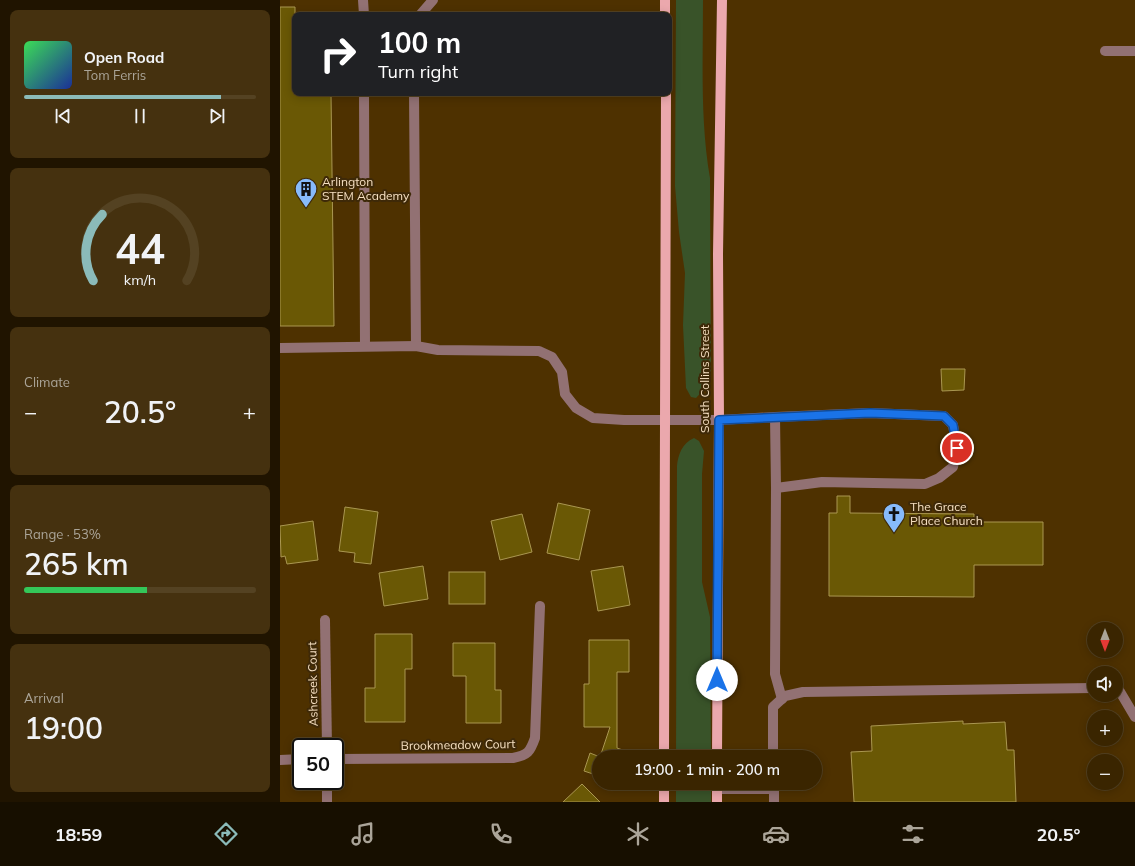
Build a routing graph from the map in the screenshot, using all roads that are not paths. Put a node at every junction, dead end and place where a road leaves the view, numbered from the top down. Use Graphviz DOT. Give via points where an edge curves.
graph roads {
  1 [pos="363,0"];
  2 [pos="433,0"];
  3 [pos="665,0"];
  4 [pos="722,0"];
  5 [pos="364,12"];
  6 [pos="423,12"];
  7 [pos="665,12"];
  8 [pos="1104,50"];
  9 [pos="1135,51"];
  10 [pos="364,96"];
  11 [pos="414,96"];
  12 [pos="666,96"];
  13 [pos="365,346"];
  14 [pos="416,346"];
  15 [pos="280,348"];
  16 [pos="775,417"];
  17 [pos="666,420"];
  18 [pos="719,420"];
  19 [pos="776,488"];
  20 [pos="540,606"];
  21 [pos="325,620"];
  22 [pos="1087,688"];
  23 [pos="1123,697"];
  24 [pos="782,699"];
  25 [pos="1135,717"];
  26 [pos="326,738"];
  27 [pos="664,750"];
  28 [pos="717,750"];
  29 [pos="773,750"];
  30 [pos="292,759"];
  31 [pos="344,759"];
  32 [pos="280,760"];
  33 [pos="327,790"];
  34 [pos="664,790"];
  35 [pos="717,790"];
  36 [pos="774,790"];
  37 [pos="327,802"];
  38 [pos="664,802"];
  39 [pos="717,802"];
  40 [pos="774,802"];
  1 -- 5 [label="street"];
  2 -- 6 [label="street"];
  3 -- 7 [label="main road"];
  4 -- 18 [label="main road, South Collins Street" via="718,254"];
  8 -- 9 [label="street"];
  10 -- 13 [label="street"];
  11 -- 14 [label="street"];
  12 -- 17 [label="main road"];
  13 -- 14 [label="street"];
  13 -- 15 [label="street"];
  14 -- 17 [label="street" via="438,350 539,351 552,358 562,372 565,394 576,408 594,418"];
  16 -- 18 [label="street"];
  16 -- 19 [label="street"];
  16 -- 19 [label="street" via="870,413 944,416 953,425 957,448 953,467 939,478 925,484 822,482"];
  17 -- 18 [label="street"];
  17 -- 27 [label="main road"];
  18 -- 28 [label="main road, South Collins Street"];
  19 -- 24 [label="street" via="775,674"];
  20 -- 31 [label="street, Brookmeadow Court" via="535,738 531,750 524,756"];
  21 -- 26 [label="street, Ashcreek Court"];
  22 -- 24 [label="street" via="803,692"];
  23 -- 25 [label="street"];
  24 -- 29 [label="street" via="773,707"];
  30 -- 32 [label="street"];
  33 -- 37 [label="street"];
  34 -- 38 [label="main road"];
  35 -- 39 [label="main road"];
  36 -- 40 [label="street"];
}
